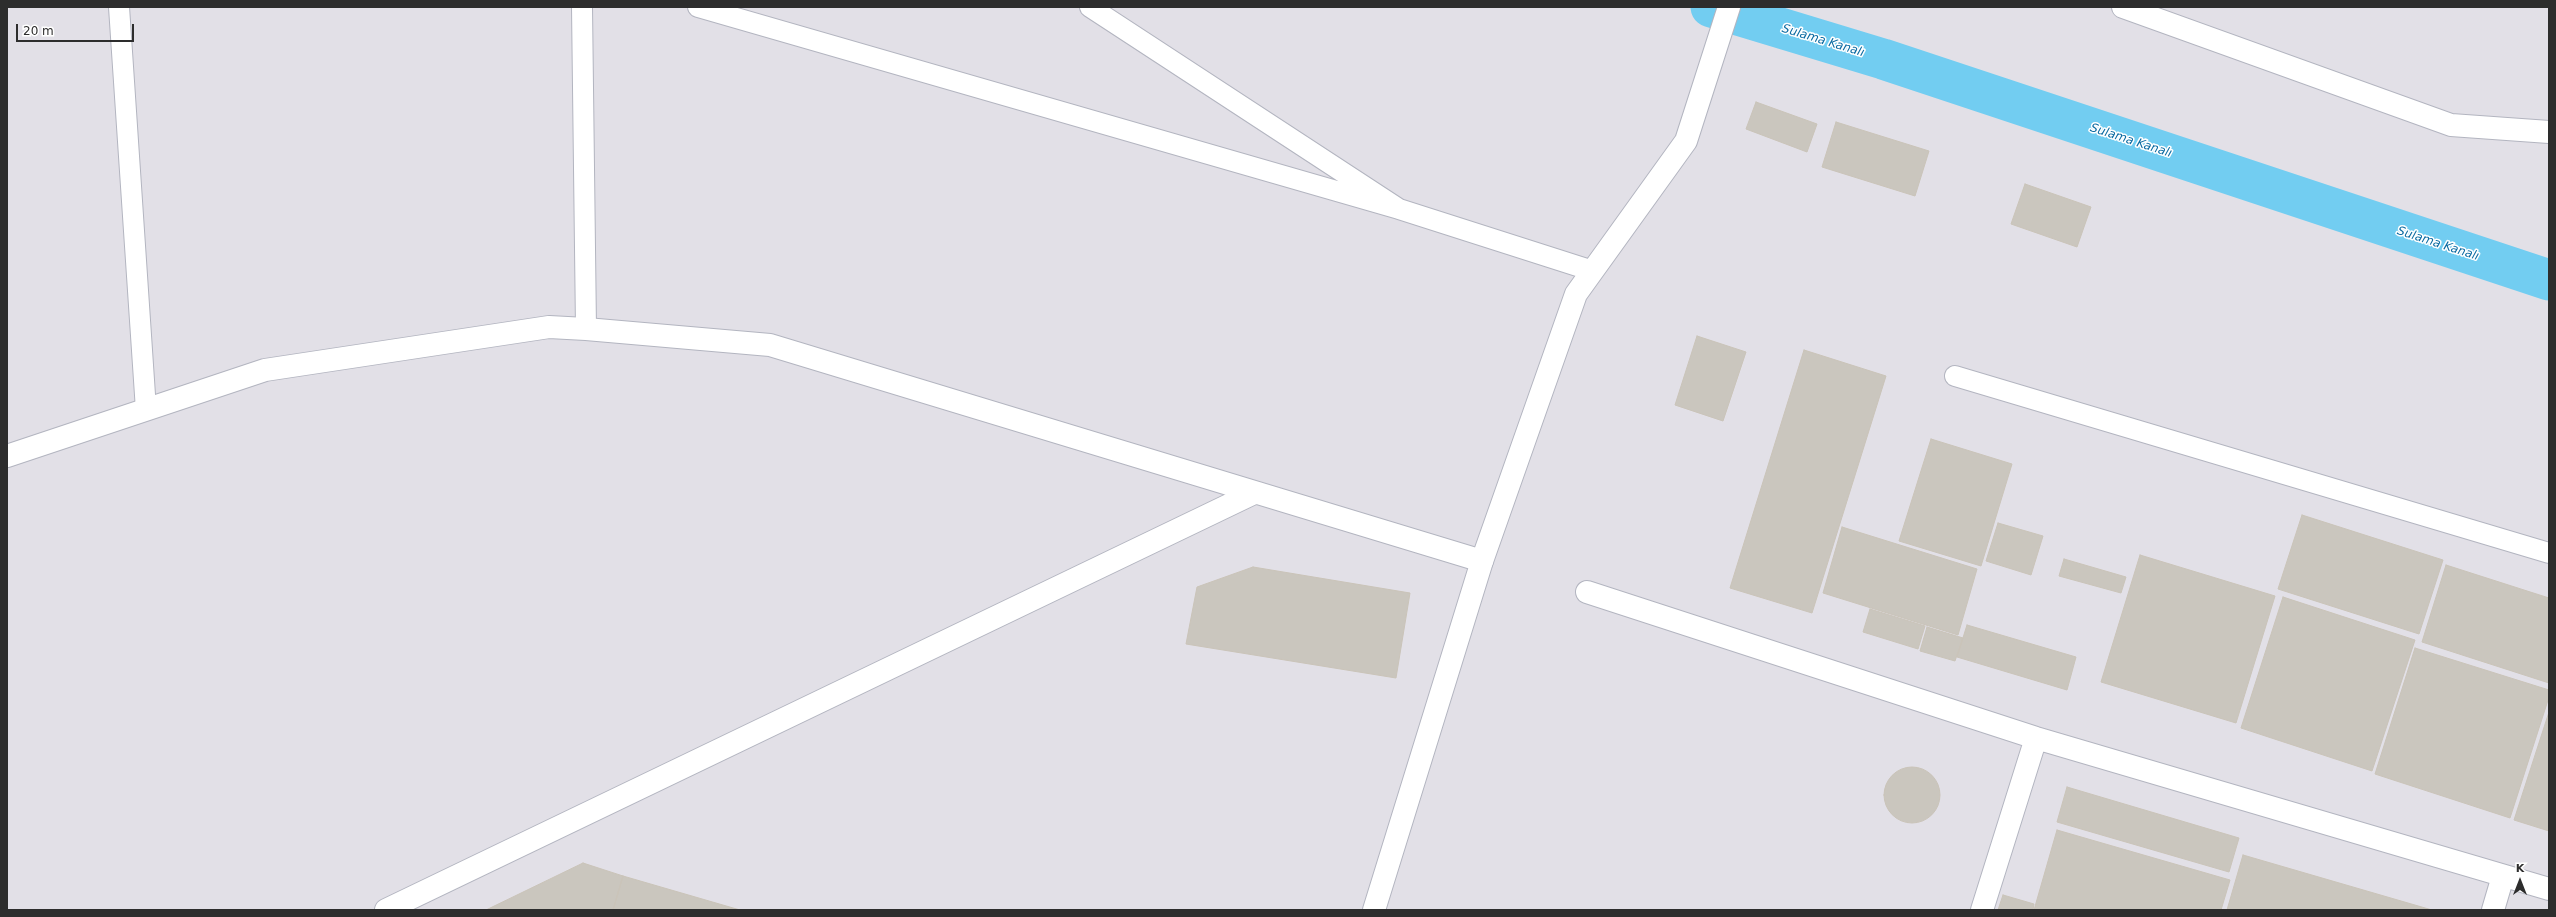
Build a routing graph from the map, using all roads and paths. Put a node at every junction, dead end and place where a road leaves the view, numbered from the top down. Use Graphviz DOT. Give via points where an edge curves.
graph roads {
  1 [pos="119,7"];
  2 [pos="582,7"];
  3 [pos="698,7"];
  4 [pos="1090,7"];
  5 [pos="1729,7"];
  6 [pos="2123,7"];
  7 [pos="2549,132"];
  8 [pos="1399,209"];
  9 [pos="1592,271"];
  10 [pos="586,329"];
  11 [pos="1955,376"];
  12 [pos="146,410"];
  13 [pos="7,456"];
  14 [pos="1254,493"];
  15 [pos="2549,553"];
  16 [pos="1482,561"];
  17 [pos="1587,592"];
  18 [pos="2036,738"];
  19 [pos="2503,876"];
  20 [pos="2549,889"];
  21 [pos="386,910"];
  22 [pos="1374,910"];
  23 [pos="1982,910"];
  24 [pos="2493,910"];
  1 -- 12 [label="lane"];
  2 -- 10 [label="lane"];
  3 -- 8 [label="lane"];
  4 -- 8 [label="lane"];
  5 -- 9 [label="street" via="1686,141"];
  6 -- 7 [label="street" via="2451,125"];
  8 -- 9 [label="lane"];
  9 -- 16 [label="street" via="1576,294"];
  10 -- 12 [label="street" via="549,327 265,370"];
  10 -- 14 [label="street" via="770,345"];
  11 -- 15 [label="lane"];
  12 -- 13 [label="street"];
  14 -- 16 [label="street"];
  14 -- 21 [label="street"];
  16 -- 22 [label="street"];
  17 -- 18 [label="street"];
  18 -- 19 [label="street"];
  18 -- 23 [label="street"];
  19 -- 20 [label="street"];
  19 -- 24 [label="street"];
}
